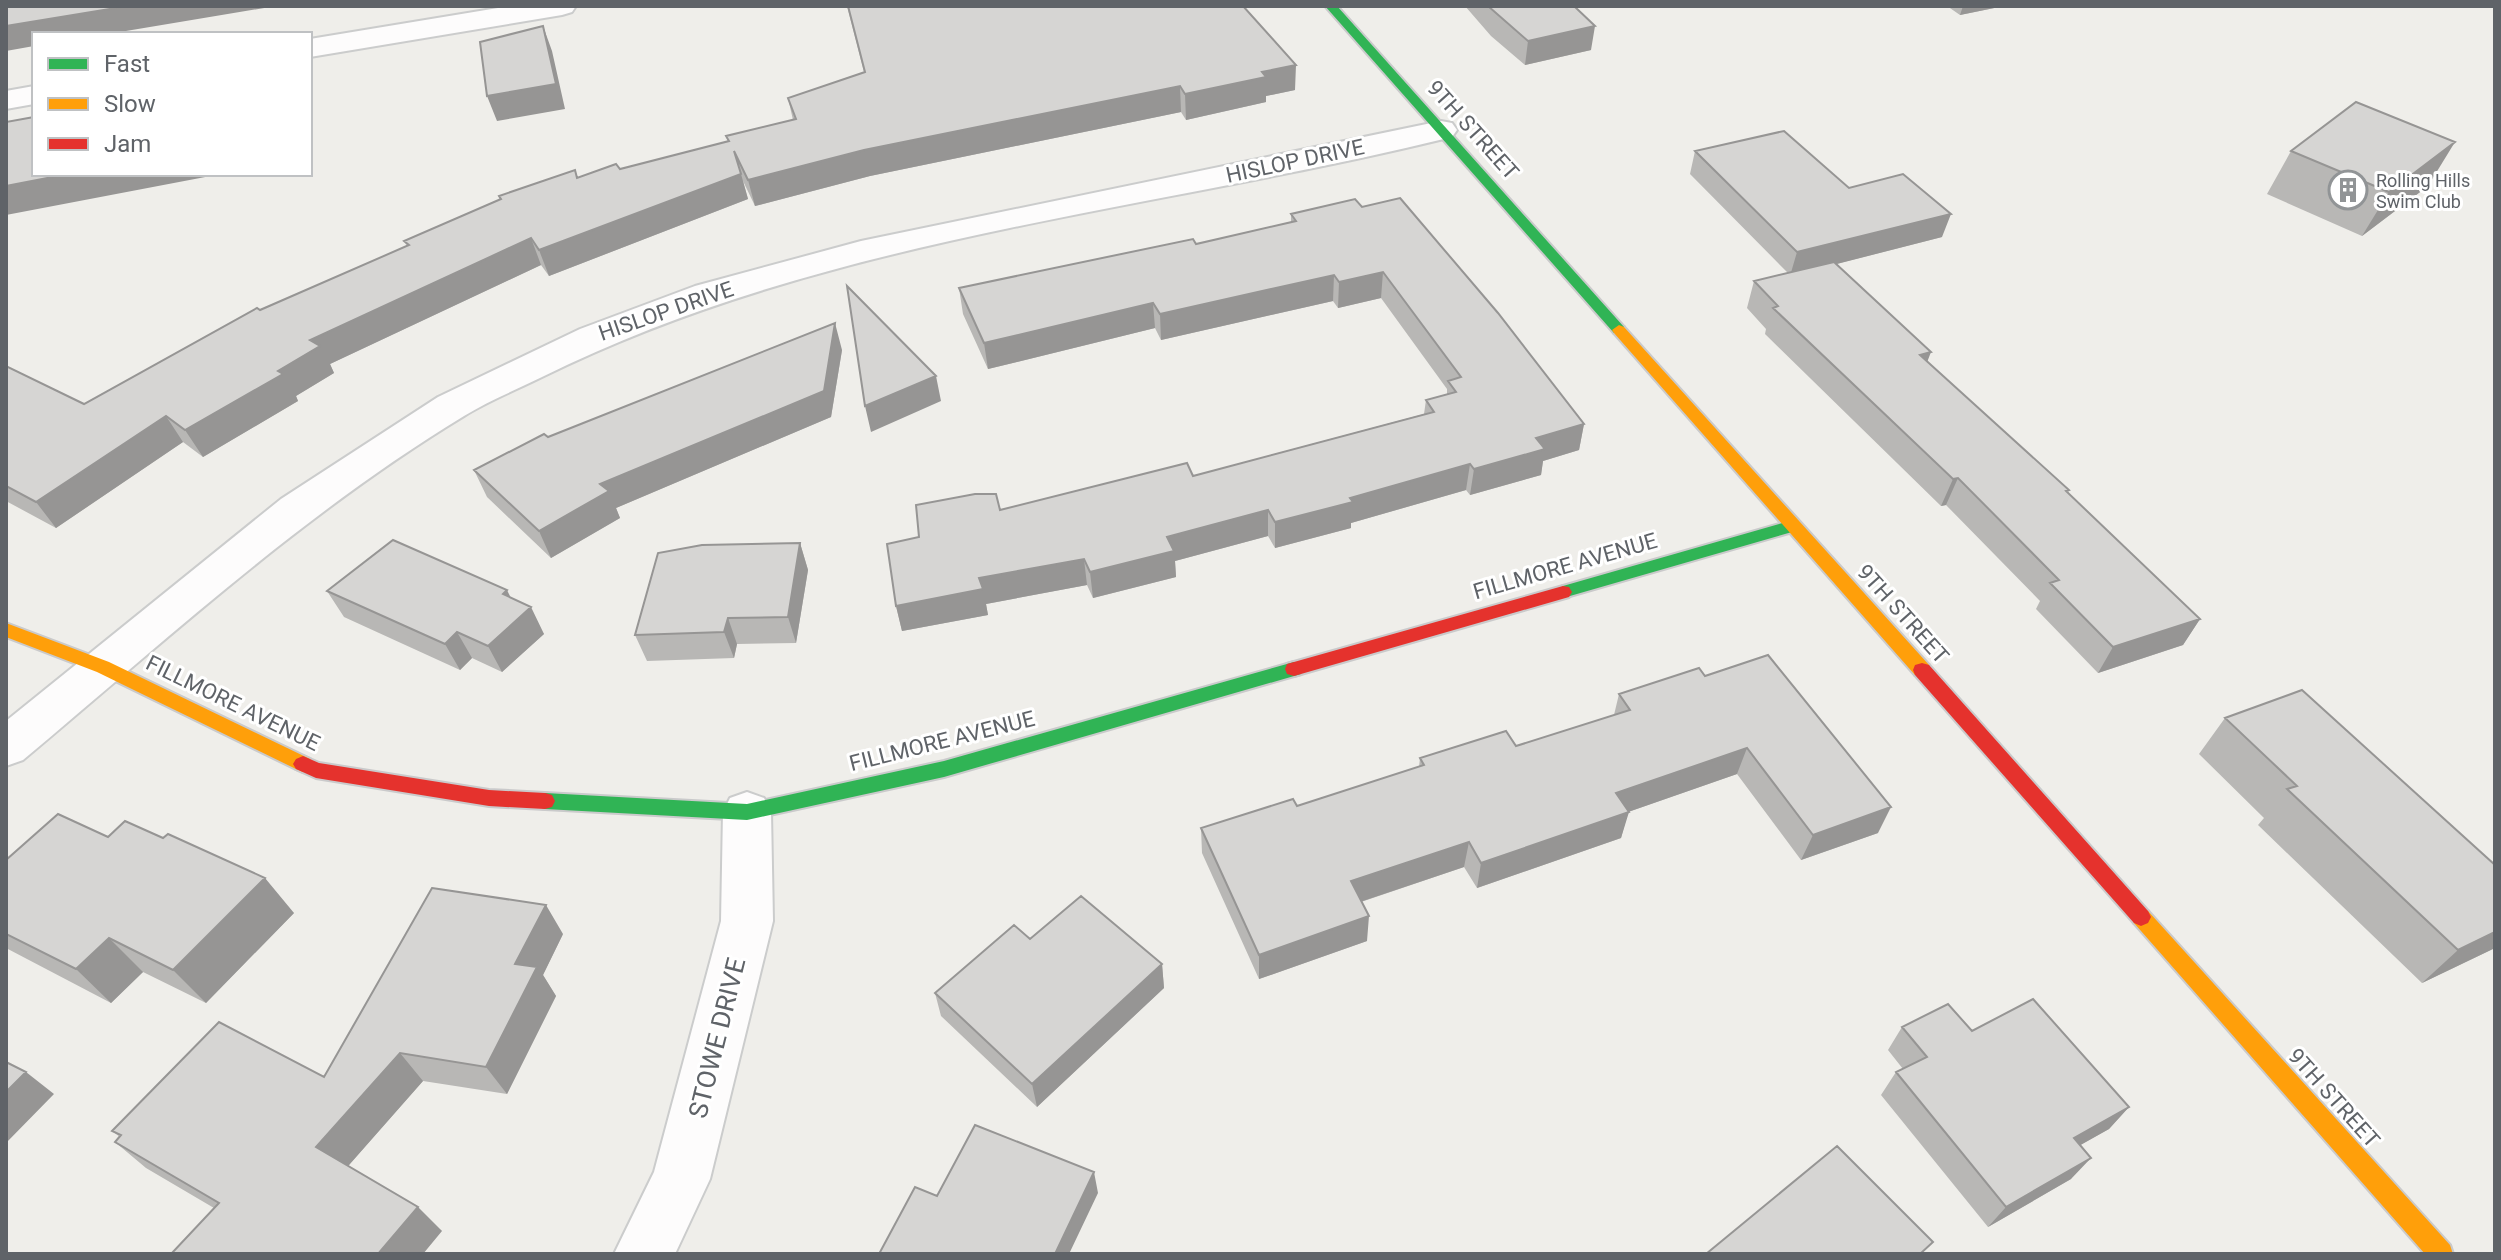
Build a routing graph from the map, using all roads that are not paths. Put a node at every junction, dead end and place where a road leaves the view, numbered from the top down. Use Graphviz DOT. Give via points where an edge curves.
graph roads {
  1 [pos="562,6"];
  2 [pos="1331,6"];
  3 [pos="312,48"];
  4 [pos="32,95"];
  5 [pos="6,100"];
  6 [pos="1441,130"];
  7 [pos="1793,526"];
  8 [pos="6,630"];
  9 [pos="103,667"];
  10 [pos="6,747"];
  11 [pos="747,812"];
  12 [pos="644,1254"];
  13 [pos="2441,1254"];
  1 -- 3 [label="street"];
  2 -- 6 [label="street, 9TH STREET"];
  4 -- 5 [label="street"];
  6 -- 7 [label="street, 9TH STREET"];
  6 -- 9 [label="street, HISLOP DRIVE" via="861,251 708,294 593,337 452,406 296,509"];
  7 -- 11 [label="street, FILLMORE AVENUE" via="944,769"];
  7 -- 13 [label="street, 9TH STREET"];
  8 -- 9 [label="street, FILLMORE AVENUE"];
  9 -- 10 [label="street, HISLOP DRIVE"];
  9 -- 11 [label="street, FILLMORE AVENUE" via="316,770 489,798"];
  11 -- 12 [label="street, STOWE DRIVE" via="747,921 681,1179"];
}
